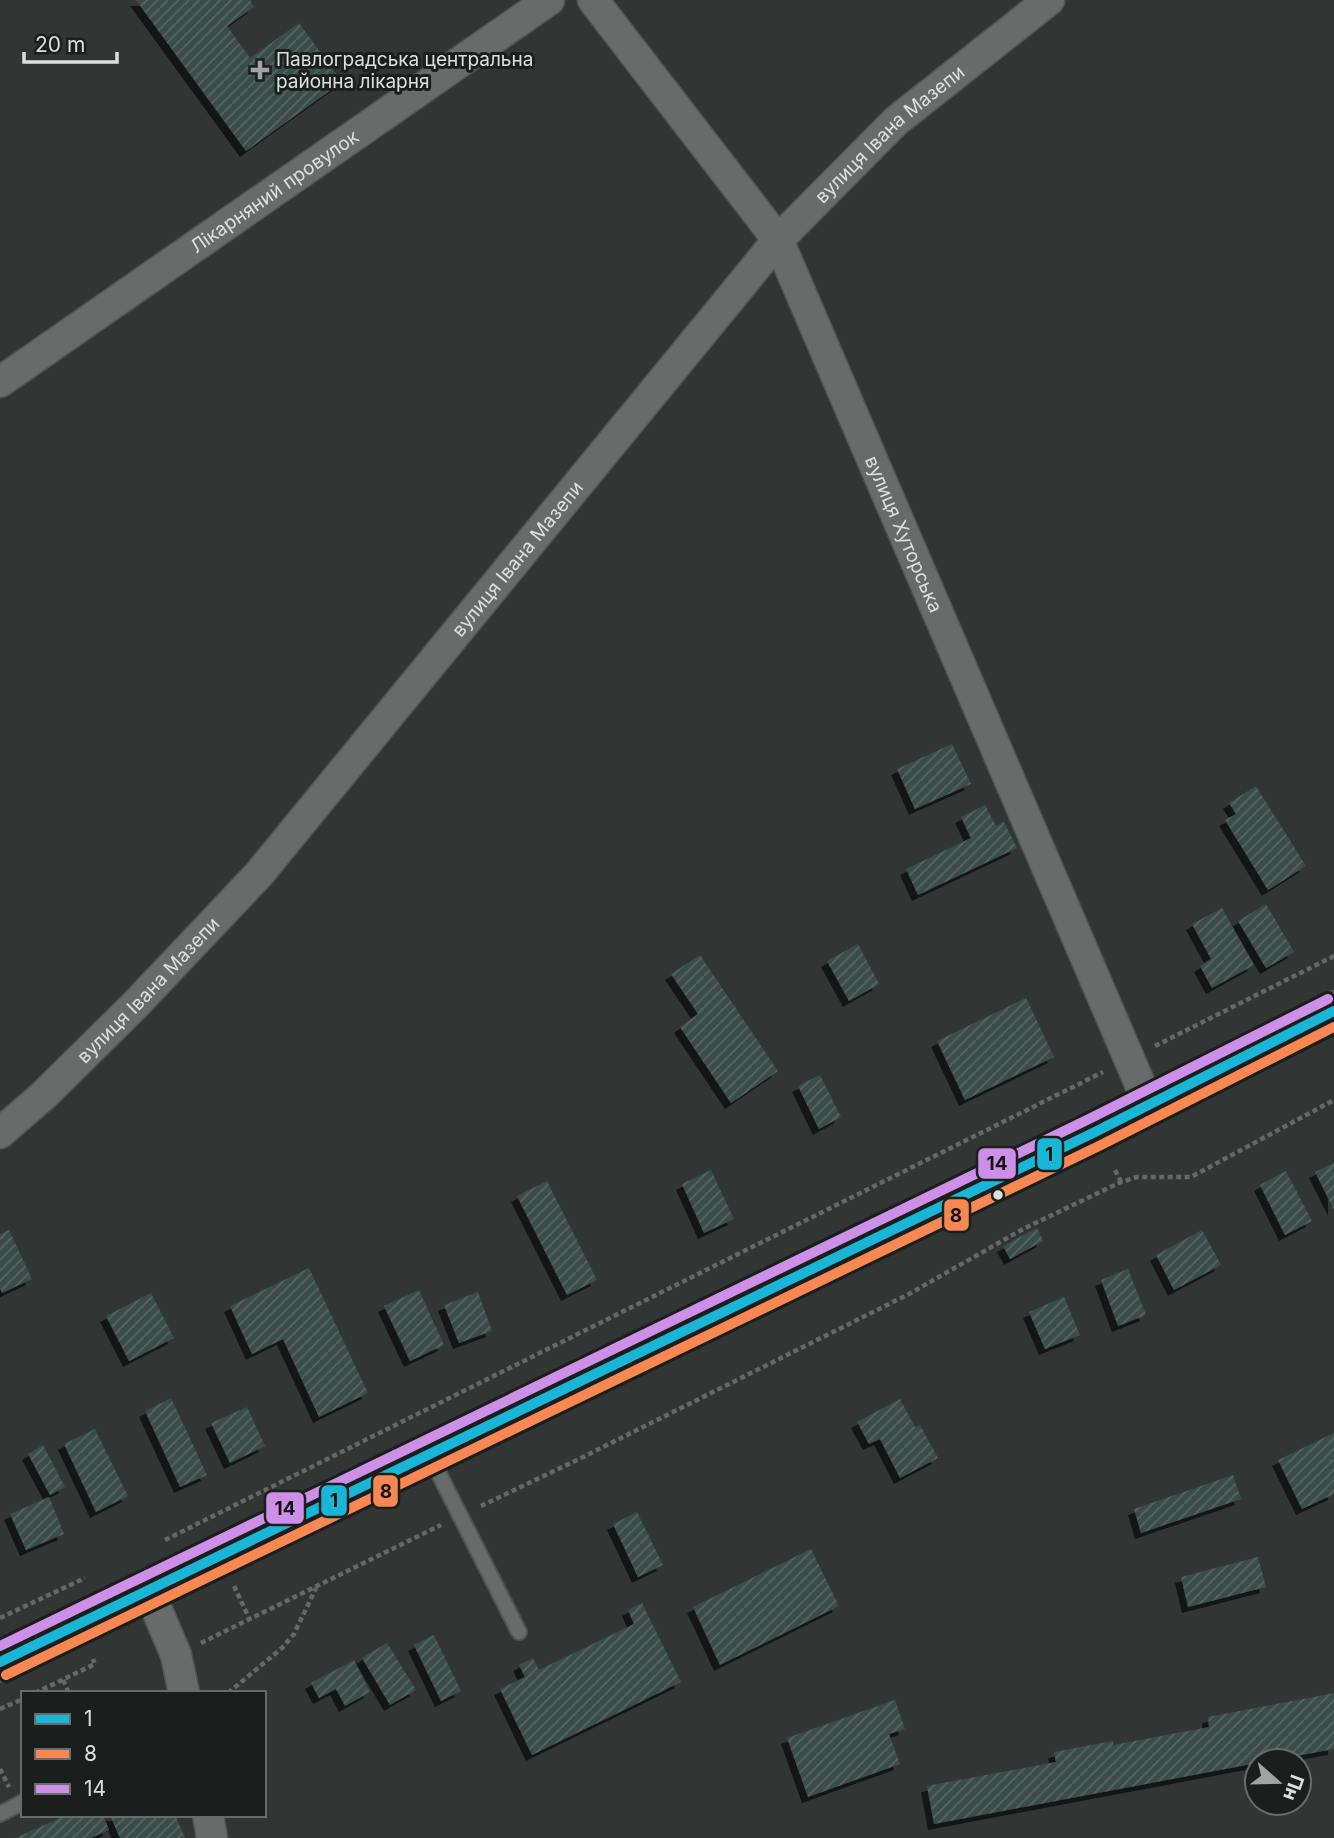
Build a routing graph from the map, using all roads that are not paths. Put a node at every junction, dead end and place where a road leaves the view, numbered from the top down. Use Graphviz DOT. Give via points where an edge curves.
graph roads {
  1 [pos="549,0"];
  2 [pos="593,0"];
  3 [pos="1049,0"];
  4 [pos="778,240"];
  5 [pos="0,382"];
  6 [pos="1334,1012"];
  7 [pos="1149,1105"];
  8 [pos="0,1133"];
  9 [pos="430,1455"];
  10 [pos="148,1589"];
  11 [pos="519,1632"];
  12 [pos="0,1662"];
  13 [pos="184,1691"];
  14 [pos="21,1803"];
  15 [pos="0,1814"];
  16 [pos="208,1817"];
  17 [pos="212,1838"];
  1 -- 5 [label="street, Лікарняний провулок"];
  2 -- 4 [label="street, вулиця Хуторська"];
  3 -- 4 [label="street, вулиця Івана Мазепи" via="896,121"];
  4 -- 7 [label="street, вулиця Хуторська"];
  4 -- 8 [label="street, вулиця Івана Мазепи" via="259,874 136,1004"];
  6 -- 7 [label="highway"];
  7 -- 9 [label="highway"];
  9 -- 10 [label="highway"];
  9 -- 11 [label="lane"];
  10 -- 12 [label="highway"];
  10 -- 13 [label="street" via="176,1656"];
  14 -- 15 [label="lane"];
  16 -- 17 [label="street"];
}
